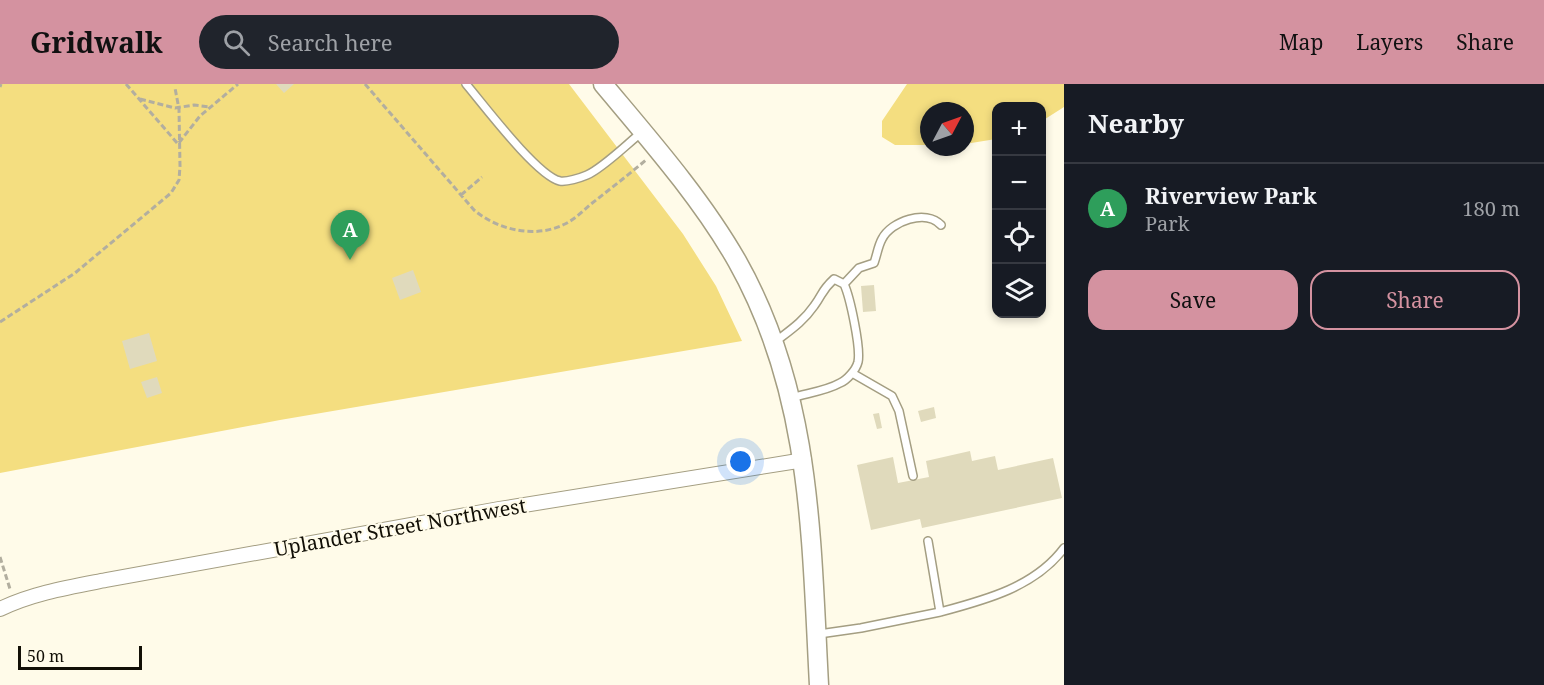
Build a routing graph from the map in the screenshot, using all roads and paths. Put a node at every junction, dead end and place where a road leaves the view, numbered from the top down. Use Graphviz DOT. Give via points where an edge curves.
graph roads {
  1 [pos="126,84"];
  2 [pos="238,84"];
  3 [pos="466,84"];
  4 [pos="603,84"];
  5 [pos="368,85"];
  6 [pos="175,88"];
  7 [pos="138,98"];
  8 [pos="211,107"];
  9 [pos="178,108"];
  10 [pos="642,132"];
  11 [pos="178,144"];
  12 [pos="657,151"];
  13 [pos="482,177"];
  14 [pos="461,195"];
  15 [pos="941,225"];
  16 [pos="844,284"];
  17 [pos="0,322"];
  18 [pos="774,342"];
  19 [pos="852,373"];
  20 [pos="791,398"];
  21 [pos="804,460"];
  22 [pos="913,476"];
  23 [pos="927,541"];
  24 [pos="1064,548"];
  25 [pos="0,557"];
  26 [pos="14,602"];
  27 [pos="0,609"];
  28 [pos="940,612"];
  29 [pos="816,634"];
  30 [pos="819,685"];
  1 -- 7 [label="path"];
  2 -- 8 [label="path"];
  3 -- 10 [label="lane" via="531,160 559,181 589,175"];
  4 -- 10 [label="street"];
  5 -- 14 [label="path"];
  6 -- 9 [label="path"];
  7 -- 9 [label="path"];
  7 -- 11 [label="path"];
  8 -- 9 [label="path"];
  8 -- 11 [label="path"];
  9 -- 11 [label="path"];
  10 -- 12 [label="street"];
  11 -- 17 [label="path" via="179,180 171,193 75,273"];
  12 -- 14 [label="path" via="571,221 543,230 498,225 482,217"];
  12 -- 18 [label="street" via="727,244"];
  13 -- 14 [label="path"];
  15 -- 16 [label="lane" via="926,218 890,228 881,240 874,263 859,268"];
  16 -- 18 [label="lane" via="834,279 800,323"];
  16 -- 19 [label="lane" via="857,340 858,362"];
  18 -- 20 [label="street"];
  19 -- 20 [label="lane" via="841,383"];
  19 -- 22 [label="lane" via="892,396"];
  20 -- 21 [label="street"];
  21 -- 26 [label="street, Uplander Street Northwest" via="311,542 63,588"];
  21 -- 29 [label="street"];
  23 -- 28 [label="lane"];
  24 -- 28 [label="lane" via="1054,561 1022,584"];
  25 -- 26 [label="path"];
  26 -- 27 [label="street, Uplander Street Northwest"];
  28 -- 29 [label="lane"];
  29 -- 30 [label="street"];
}
